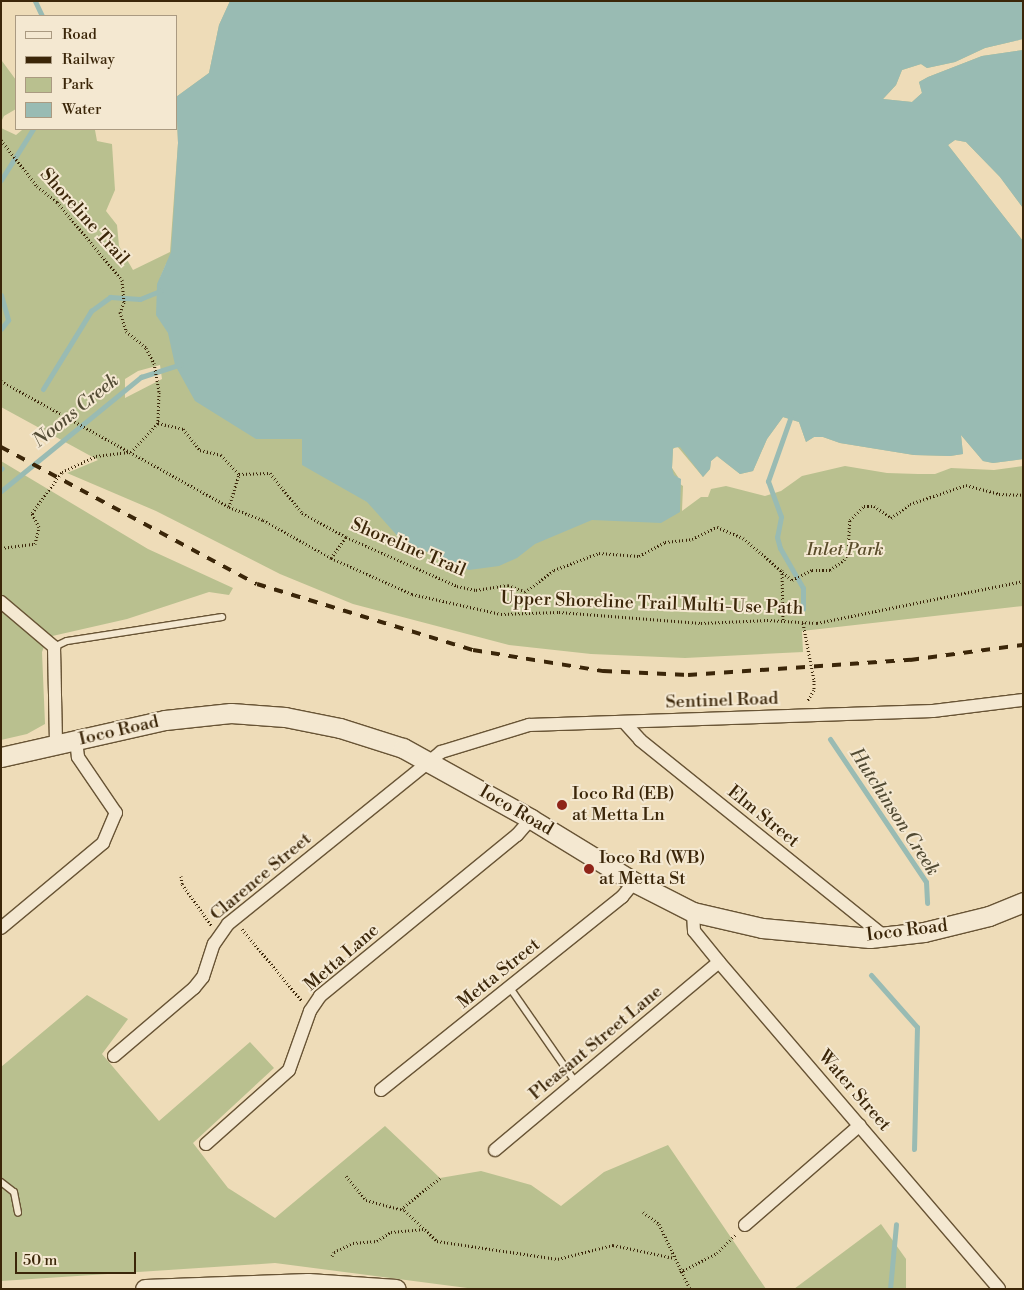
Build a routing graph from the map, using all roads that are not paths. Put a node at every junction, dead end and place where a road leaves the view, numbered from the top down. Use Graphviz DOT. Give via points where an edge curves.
graph roads {
  1 [pos="1,602"];
  2 [pos="222,617"];
  3 [pos="54,647"];
  4 [pos="1023,700"];
  5 [pos="624,722"];
  6 [pos="76,740"];
  7 [pos="56,745"];
  8 [pos="1,757"];
  9 [pos="430,762"];
  10 [pos="531,819"];
  11 [pos="634,882"];
  12 [pos="1023,902"];
  13 [pos="693,912"];
  14 [pos="1,928"];
  15 [pos="884,936"];
  16 [pos="719,962"];
  17 [pos="510,988"];
  18 [pos="114,1056"];
  19 [pos="576,1083"];
  20 [pos="382,1090"];
  21 [pos="860,1125"];
  22 [pos="206,1144"];
  23 [pos="495,1150"];
  24 [pos="1,1182"];
  25 [pos="18,1213"];
  26 [pos="745,1225"];
  27 [pos="145,1289"];
  28 [pos="396,1289"];
  29 [pos="1000,1289"];
  1 -- 3 [label="street"];
  2 -- 3 [label="lane" via="67,641"];
  3 -- 7 [label="street"];
  4 -- 5 [label="street, Sentinel Road" via="933,711"];
  5 -- 9 [label="street, Sentinel Road" via="529,725 441,752"];
  5 -- 15 [label="street, Elm Street" via="640,740"];
  6 -- 7 [label="main road, Ioco Road"];
  6 -- 9 [label="main road, Ioco Road" via="165,720 231,713 285,717 340,728 403,748"];
  6 -- 14 [label="street" via="78,757 116,813 103,843"];
  7 -- 8 [label="main road, Ioco Road"];
  9 -- 10 [label="main road, Ioco Road"];
  9 -- 18 [label="street, Clarence Street" via="234,919 220,933 203,976 194,988"];
  10 -- 11 [label="main road, Ioco Road"];
  10 -- 22 [label="street, Metta Lane" via="320,996 310,1011 290,1070"];
  11 -- 13 [label="main road, Ioco Road"];
  11 -- 17 [label="street, Metta Street" via="622,897"];
  12 -- 15 [label="main road, Ioco Road" via="989,916 924,932"];
  13 -- 15 [label="main road, Ioco Road" via="762,928 817,935"];
  13 -- 16 [label="street, Water Street" via="694,931"];
  16 -- 19 [label="street, Pleasant Street Lane"];
  16 -- 21 [label="street, Water Street"];
  17 -- 19 [label="lane"];
  17 -- 20 [label="street, Metta Street"];
  19 -- 23 [label="street, Pleasant Street Lane"];
  21 -- 26 [label="street"];
  21 -- 29 [label="street, Water Street"];
  24 -- 25 [label="lane" via="14,1192"];
  27 -- 28 [label="main road" via="308,1283"];
}
